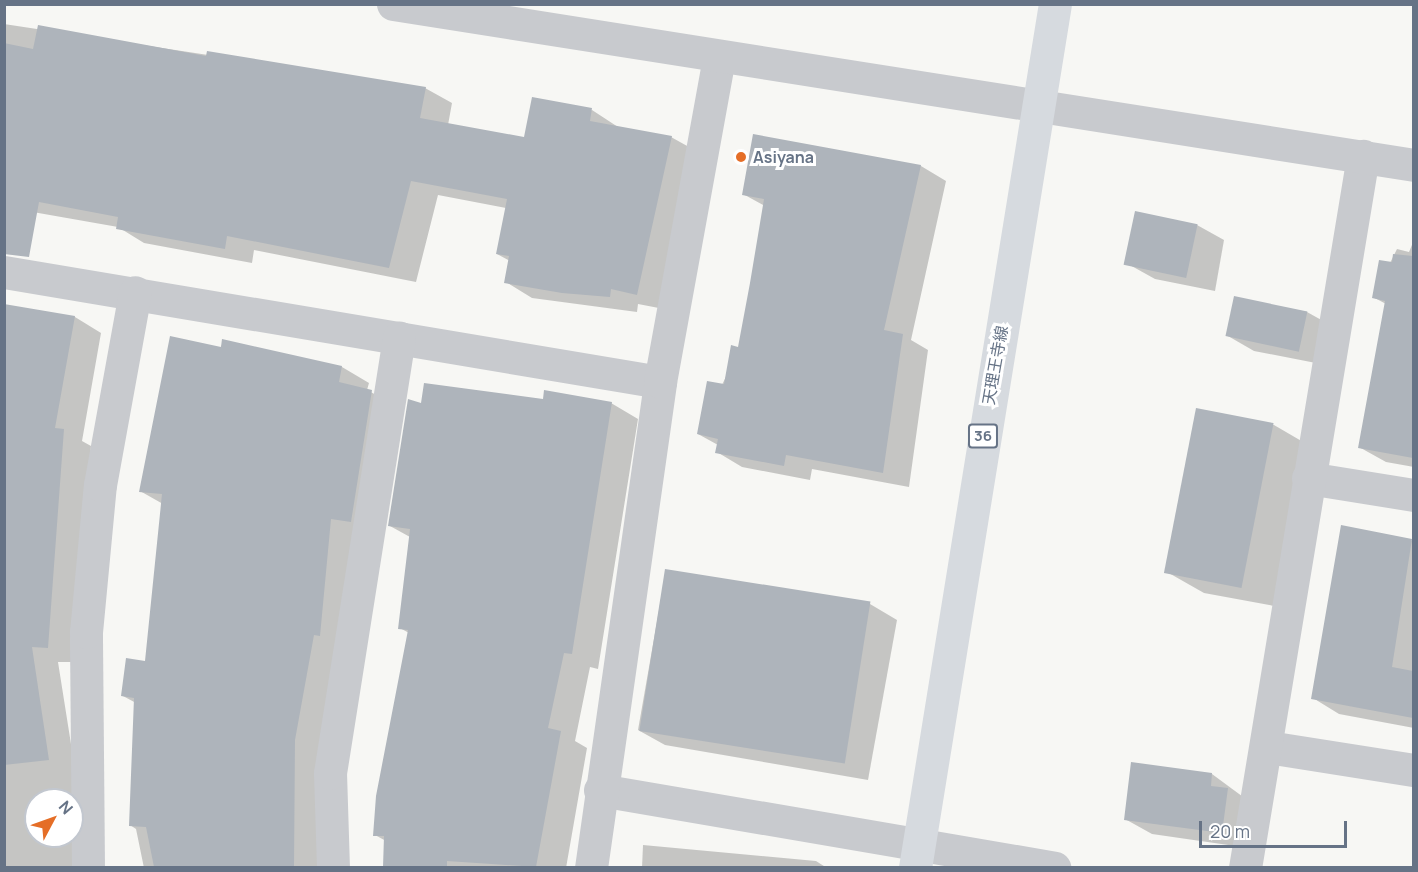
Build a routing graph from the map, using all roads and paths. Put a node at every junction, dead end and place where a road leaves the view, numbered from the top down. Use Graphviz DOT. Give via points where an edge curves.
graph roads {
  1 [pos="393,4"];
  2 [pos="1055,4"];
  3 [pos="719,56"];
  4 [pos="1040,107"];
  5 [pos="1363,156"];
  6 [pos="1413,165"];
  7 [pos="4,272"];
  8 [pos="135,292"];
  9 [pos="399,337"];
  10 [pos="660,382"];
  11 [pos="1308,478"];
  12 [pos="1413,495"];
  13 [pos="1268,747"];
  14 [pos="1413,770"];
  15 [pos="600,790"];
  16 [pos="915,857"];
  17 [pos="88,867"];
  18 [pos="333,867"];
  19 [pos="591,867"];
  20 [pos="1054,867"];
  21 [pos="1245,867"];
  1 -- 3 [label="street"];
  2 -- 4 [label="main road, 天理王寺線 / 36"];
  3 -- 4 [label="street"];
  3 -- 10 [label="street"];
  4 -- 5 [label="street"];
  4 -- 16 [label="main road, 天理王寺線 / 36"];
  5 -- 6 [label="street"];
  5 -- 11 [label="street"];
  7 -- 8 [label="street"];
  8 -- 9 [label="street"];
  8 -- 17 [label="street" via="100,485 86,632"];
  9 -- 10 [label="street"];
  9 -- 18 [label="street" via="330,773"];
  10 -- 15 [label="street"];
  11 -- 12 [label="street"];
  11 -- 13 [label="street"];
  13 -- 14 [label="street"];
  13 -- 21 [label="street"];
  15 -- 16 [label="street"];
  15 -- 19 [label="street"];
  16 -- 20 [label="street"];
}
